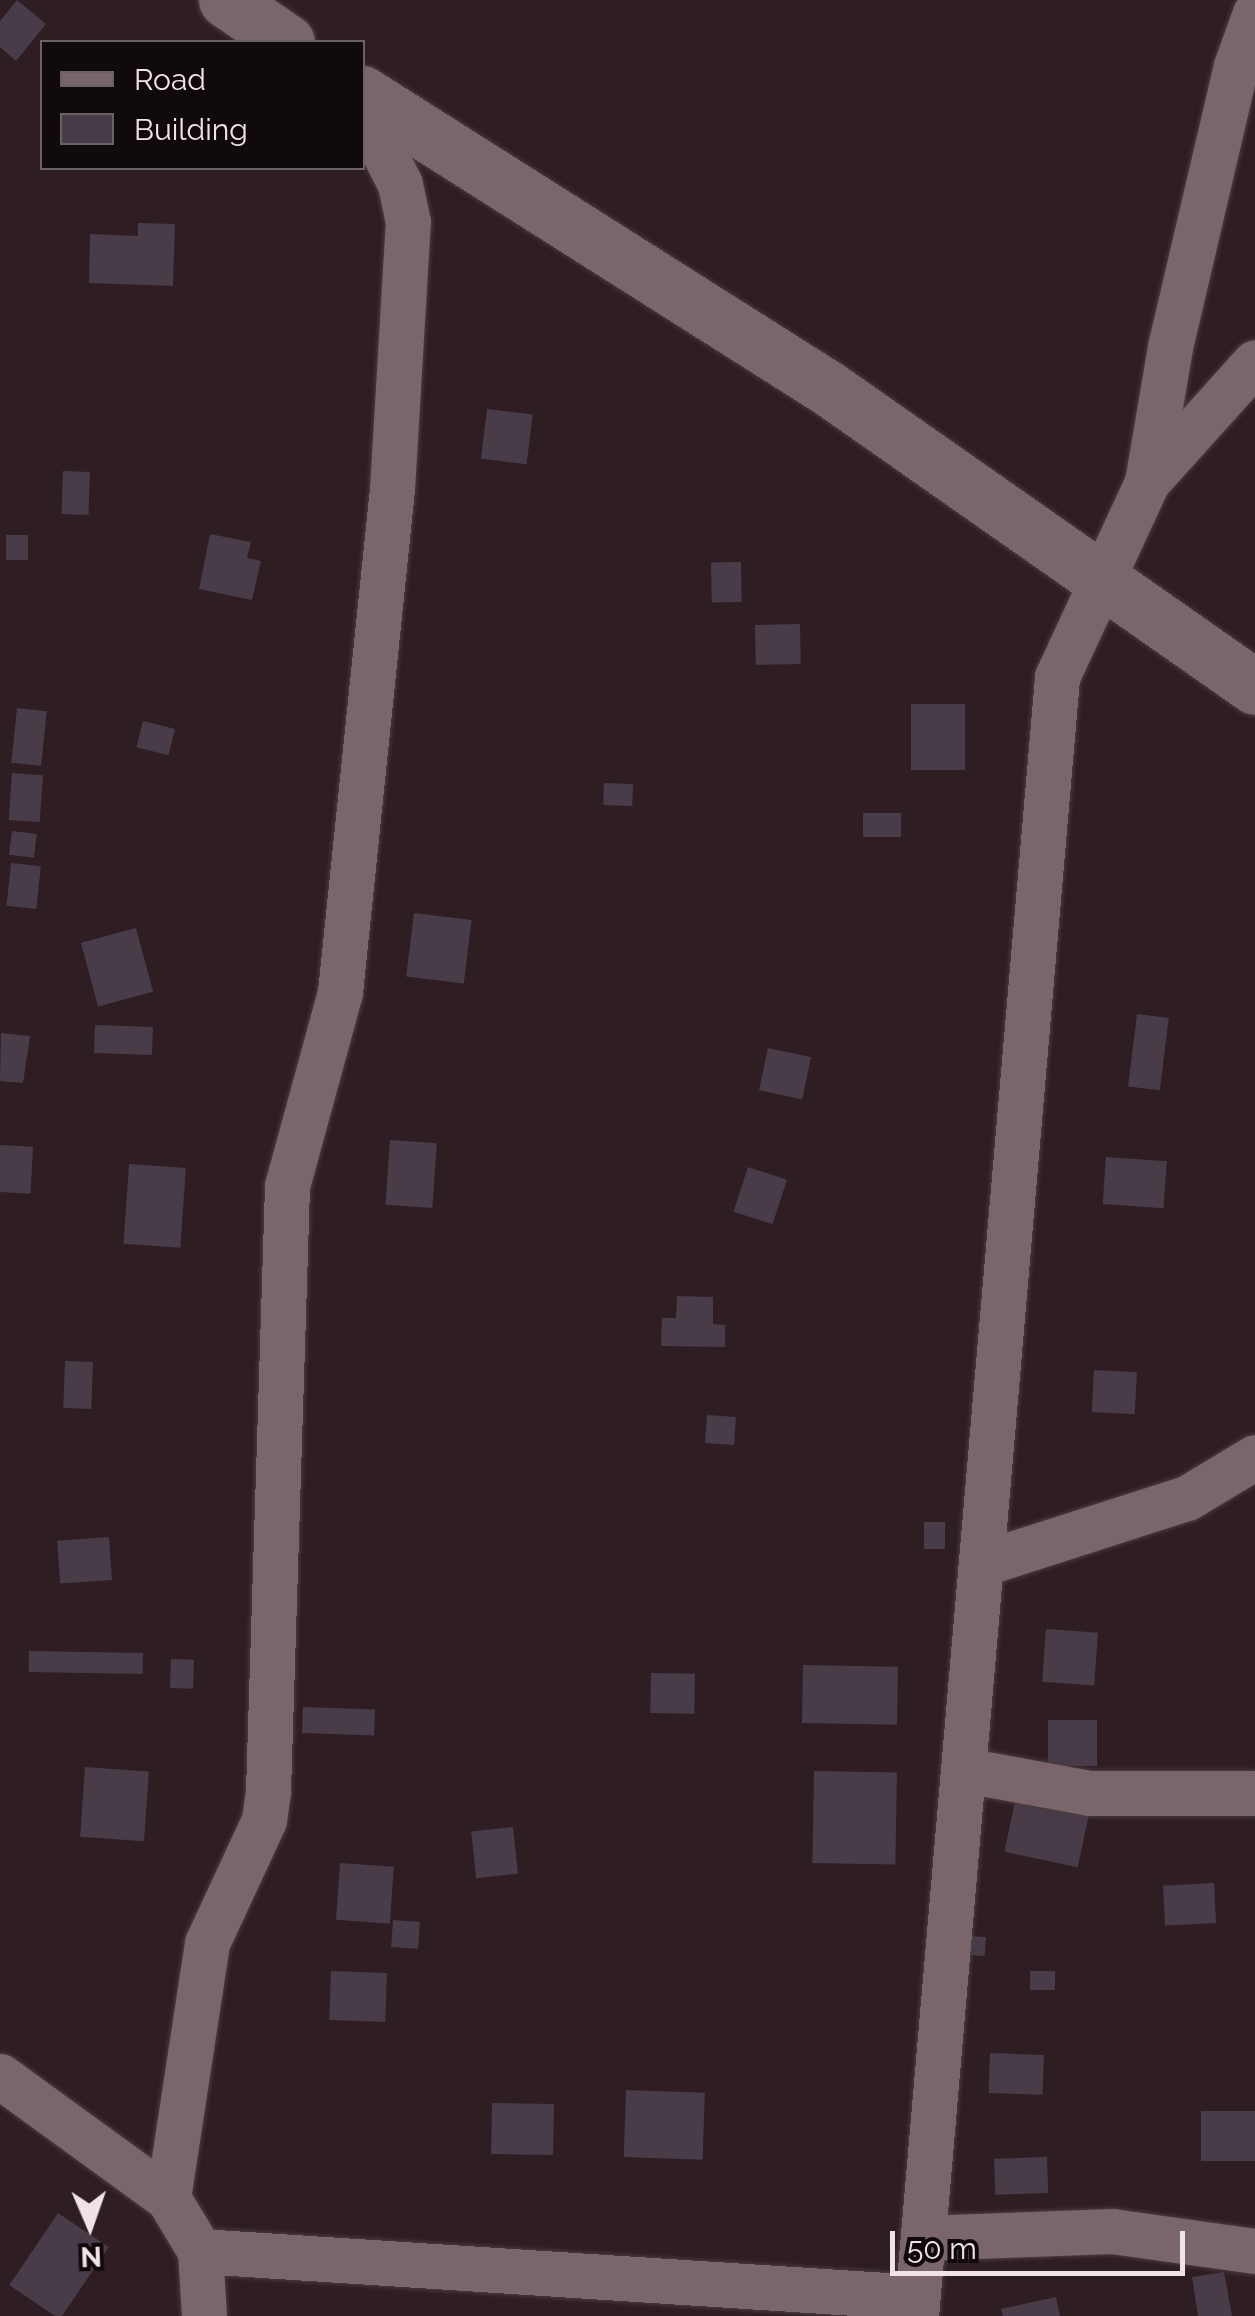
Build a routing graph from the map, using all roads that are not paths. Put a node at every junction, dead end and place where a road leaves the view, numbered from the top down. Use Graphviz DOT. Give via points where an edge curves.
graph roads {
  1 [pos="226,0"];
  2 [pos="1255,13"];
  3 [pos="284,40"];
  4 [pos="365,96"];
  5 [pos="365,116"];
  6 [pos="1255,362"];
  7 [pos="1147,482"];
  8 [pos="1103,581"];
  9 [pos="1255,687"];
  10 [pos="1255,1458"];
  11 [pos="984,1563"];
  12 [pos="965,1770"];
  13 [pos="1255,1793"];
  14 [pos="0,2076"];
  15 [pos="168,2198"];
  16 [pos="923,2238"];
  17 [pos="200,2250"];
  18 [pos="1255,2250"];
  19 [pos="917,2307"];
  20 [pos="204,2316"];
  1 -- 3 [label="street"];
  2 -- 7 [label="street" via="1236,66 1170,346"];
  4 -- 8 [label="street" via="828,388"];
  5 -- 15 [label="street" via="400,184 408,222 390,508 340,992 288,1186 268,1792 264,1820 206,1943"];
  6 -- 7 [label="street"];
  7 -- 8 [label="street"];
  8 -- 9 [label="street"];
  8 -- 11 [label="street" via="1056,689"];
  10 -- 11 [label="street" via="1188,1498"];
  11 -- 12 [label="street"];
  12 -- 13 [label="street" via="1088,1793"];
  12 -- 16 [label="street"];
  14 -- 15 [label="street"];
  15 -- 17 [label="street"];
  16 -- 18 [label="street" via="1112,2231"];
  16 -- 19 [label="street"];
  17 -- 19 [label="street"];
  17 -- 20 [label="street"];
}
